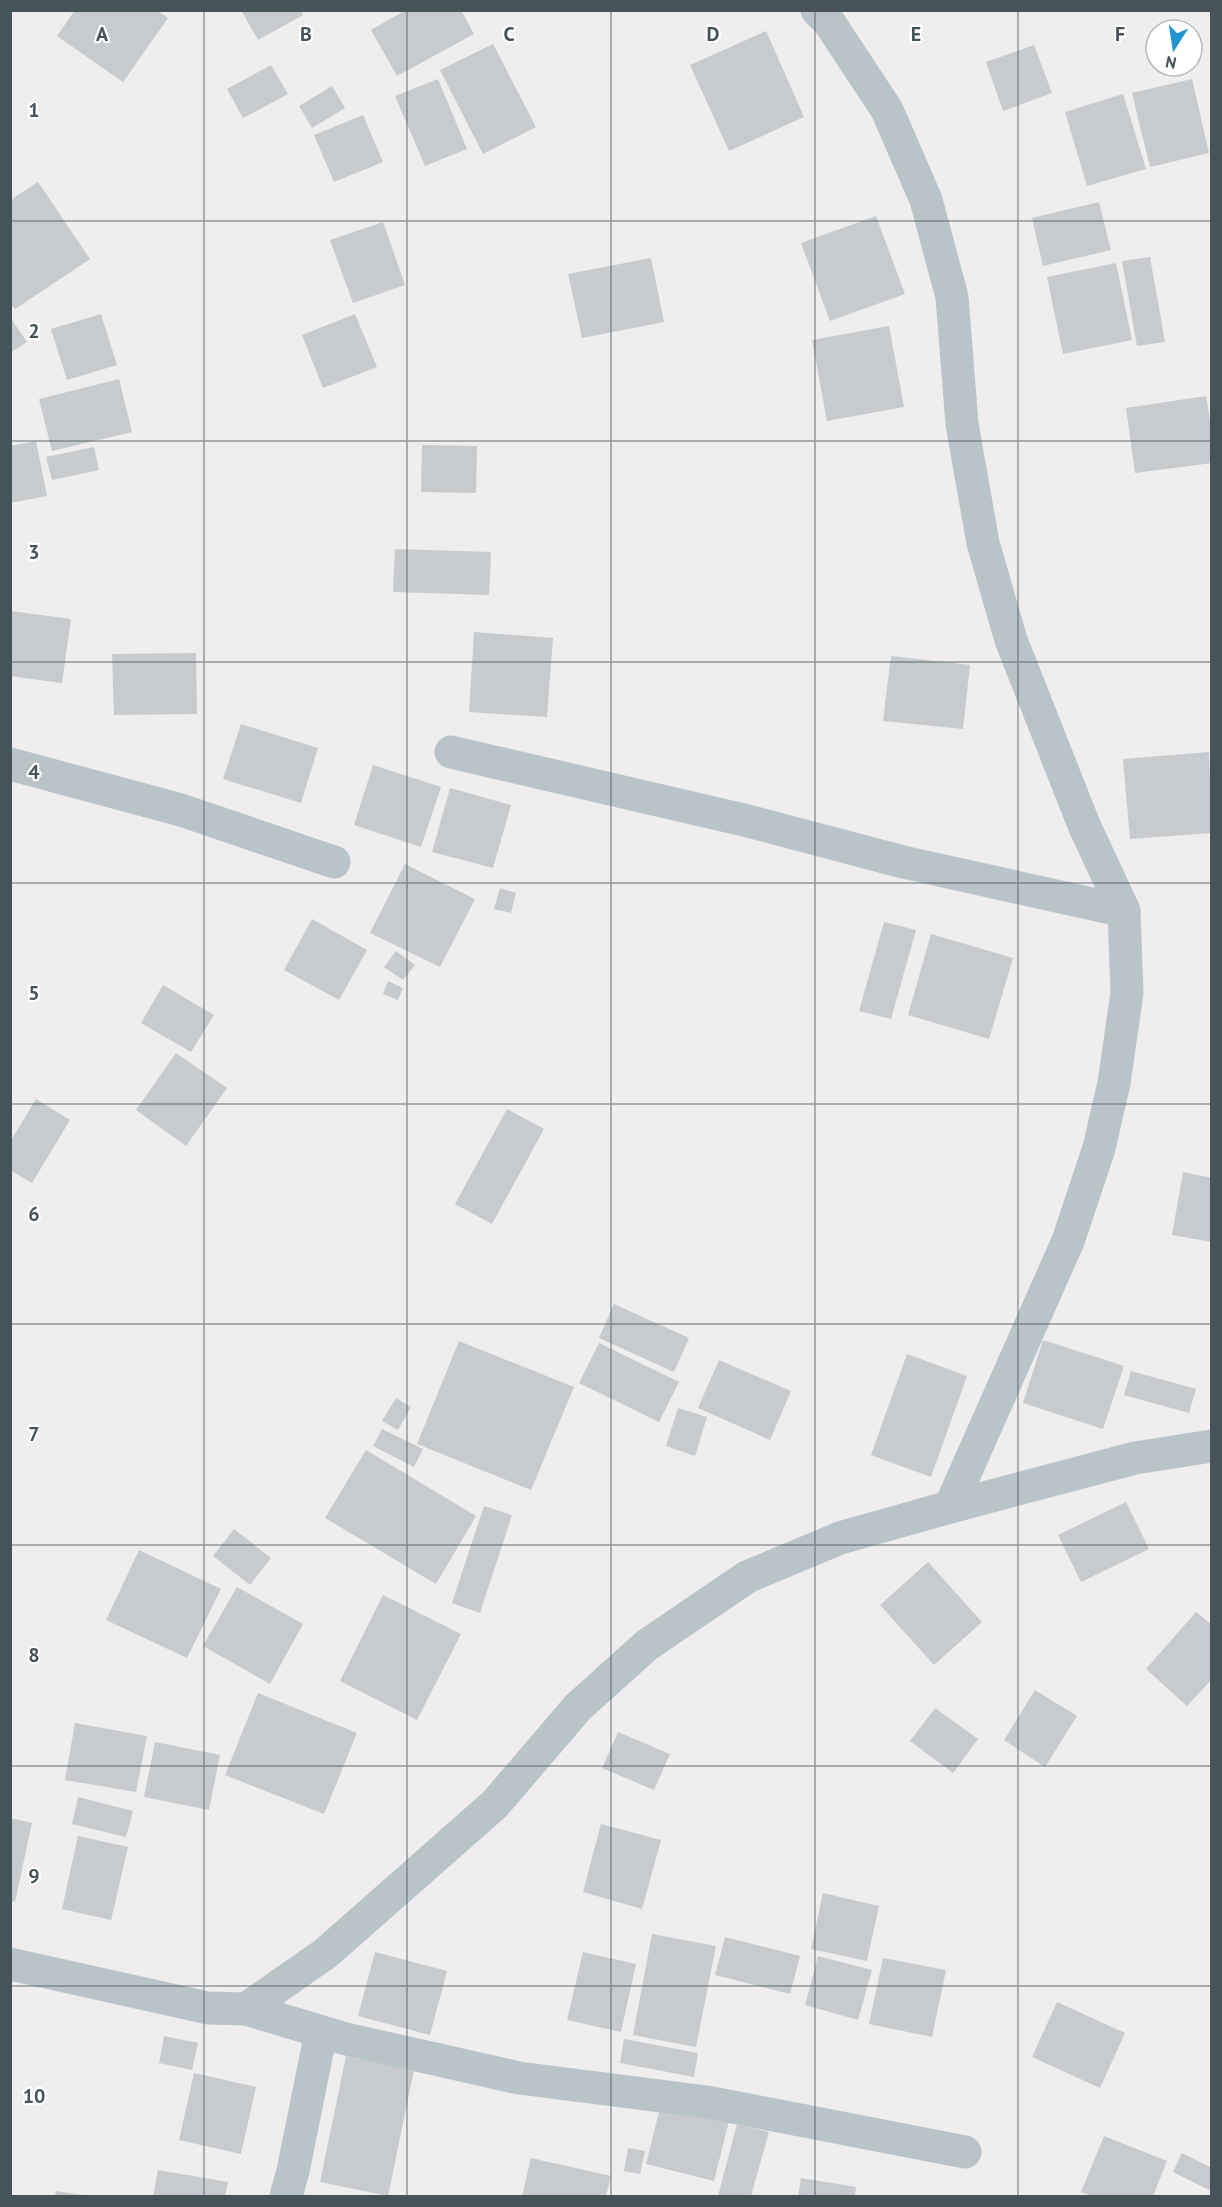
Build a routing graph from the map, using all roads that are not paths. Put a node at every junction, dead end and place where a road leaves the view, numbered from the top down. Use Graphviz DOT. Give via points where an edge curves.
graph roads {
  1 [pos="817,10"];
  2 [pos="451,752"];
  3 [pos="10,764"];
  4 [pos="334,862"];
  5 [pos="1124,911"];
  6 [pos="1212,1446"];
  7 [pos="950,1507"];
  8 [pos="10,1964"];
  9 [pos="246,2009"];
  10 [pos="321,2032"];
  11 [pos="965,2152"];
  12 [pos="286,2196"];
  1 -- 5 [label="street" via="887,110 926,200 952,297 962,424 983,543 1011,640 1084,825"];
  2 -- 5 [label="street" via="748,821 903,862"];
  3 -- 4 [label="street" via="181,810"];
  5 -- 7 [label="street" via="1127,993 1114,1083 1099,1148 1068,1241"];
  6 -- 7 [label="street" via="1135,1458"];
  7 -- 9 [label="street" via="840,1538 747,1576 647,1645 578,1707 495,1803 326,1953"];
  8 -- 9 [label="street" via="208,2008"];
  9 -- 10 [label="street"];
  10 -- 11 [label="street" via="519,2078 707,2102"];
  10 -- 12 [label="street"];
}
